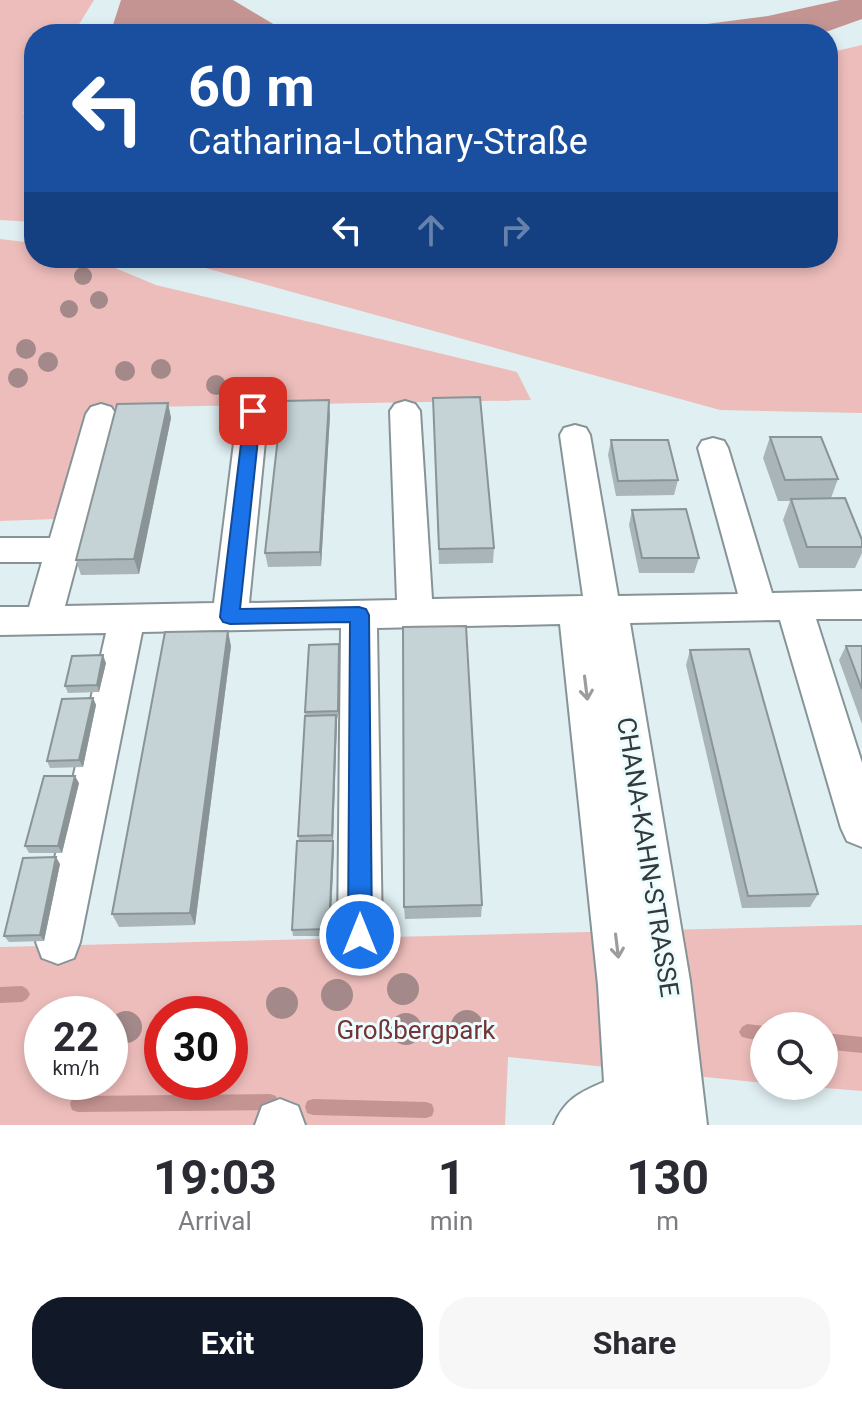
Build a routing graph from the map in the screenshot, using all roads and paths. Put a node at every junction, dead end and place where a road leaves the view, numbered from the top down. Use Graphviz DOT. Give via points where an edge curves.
graph roads {
  1 [pos="253,411"];
  2 [pos="405,411"];
  3 [pos="101,414"];
  4 [pos="575,435"];
  5 [pos="713,448"];
  6 [pos="0,550"];
  7 [pos="63,550"];
  8 [pos="862,605"];
  9 [pos="776,607"];
  10 [pos="596,610"];
  11 [pos="415,613"];
  12 [pos="359,615"];
  13 [pos="230,617"];
  14 [pos="127,619"];
  15 [pos="43,620"];
  16 [pos="0,621"];
  17 [pos="862,828"];
  18 [pos="360,935"];
  19 [pos="58,942"];
  20 [pos="630,1097"];
  21 [pos="682,1114"];
  22 [pos="579,1125"];
  1 -- 13 [label="street"];
  2 -- 11 [label="street"];
  3 -- 7 [label="street"];
  4 -- 10 [label="street"];
  5 -- 9 [label="street"];
  6 -- 7 [label="street"];
  7 -- 15 [label="street"];
  8 -- 9 [label="street"];
  9 -- 10 [label="street"];
  9 -- 17 [label="street"];
  10 -- 11 [label="street"];
  10 -- 20 [label="street, CHANA-KAHN-STRASSE, one-way"];
  10 -- 21 [label="street, CHANA-KAHN-STRASSE" via="667,981"];
  11 -- 12 [label="street"];
  12 -- 13 [label="street"];
  12 -- 18 [label="street"];
  13 -- 14 [label="street"];
  14 -- 15 [label="street"];
  14 -- 19 [label="street"];
  15 -- 16 [label="street"];
  20 -- 21 [label="street, CHANA-KAHN-STRASSE"];
  20 -- 22 [label="street"];
}
